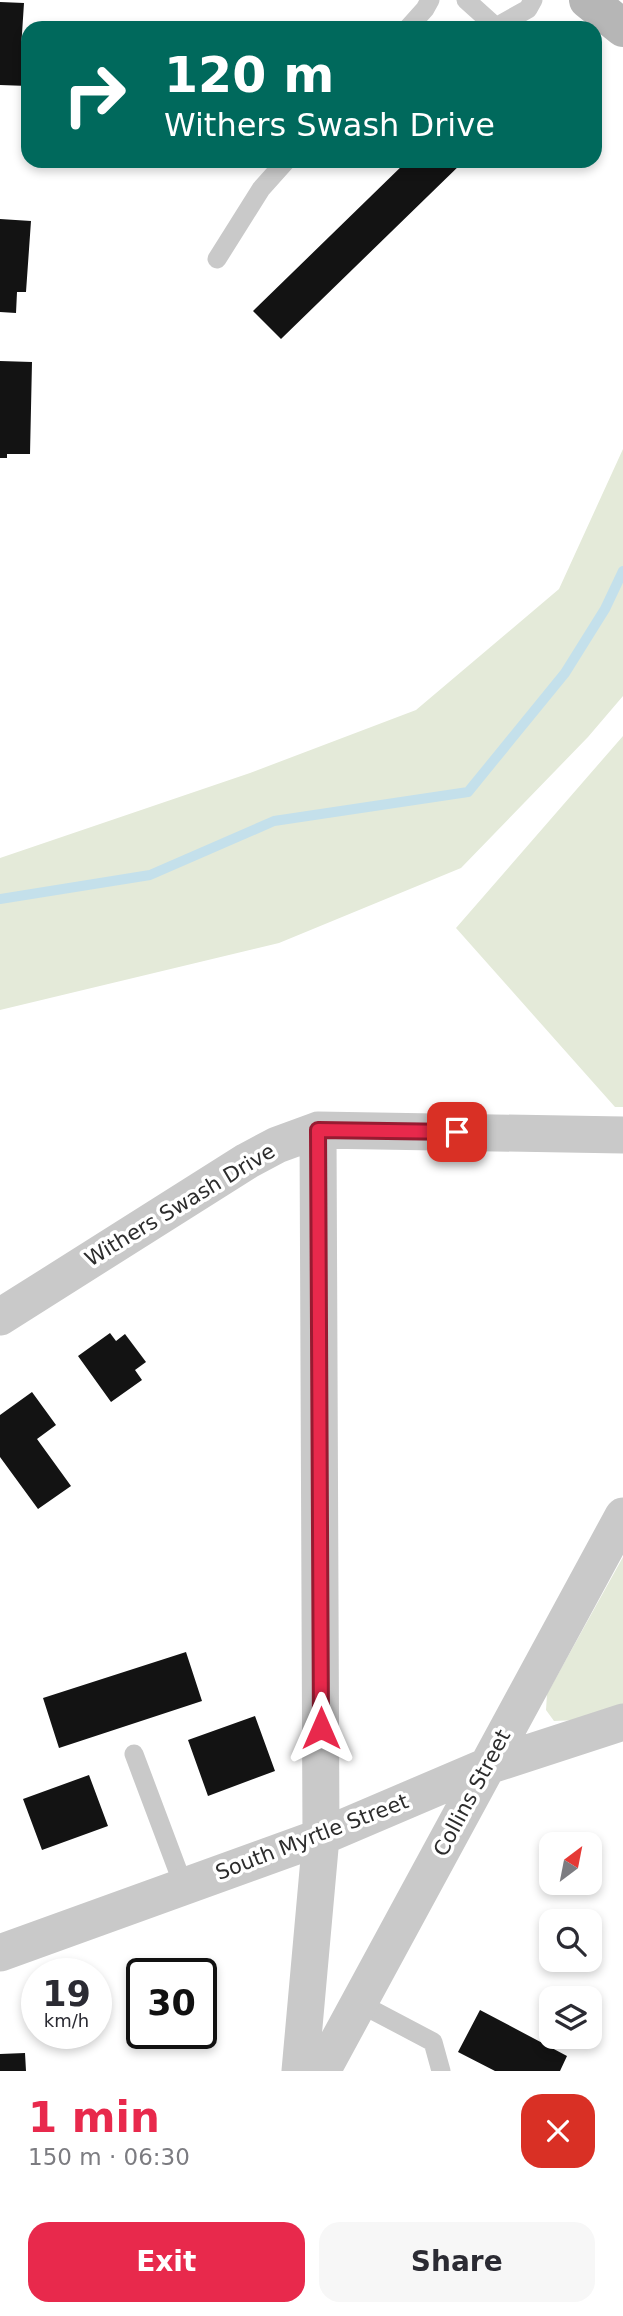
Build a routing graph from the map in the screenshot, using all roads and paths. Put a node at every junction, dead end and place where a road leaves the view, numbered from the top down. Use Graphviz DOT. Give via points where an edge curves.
graph roads {
  1 [pos="430,0"];
  2 [pos="466,0"];
  3 [pos="533,0"];
  4 [pos="588,0"];
  5 [pos="414,21"];
  6 [pos="489,21"];
  7 [pos="507,21"];
  8 [pos="623,28"];
  9 [pos="280,168"];
  10 [pos="217,259"];
  11 [pos="318,1130"];
  12 [pos="623,1135"];
  13 [pos="0,1317"];
  14 [pos="623,1516"];
  15 [pos="623,1722"];
  16 [pos="134,1754"];
  17 [pos="485,1767"];
  18 [pos="321,1837"];
  19 [pos="184,1887"];
  20 [pos="0,1953"];
  21 [pos="359,2003"];
  22 [pos="300,2071"];
  23 [pos="322,2071"];
  24 [pos="441,2071"];
  1 -- 5 [label="lane"];
  2 -- 6 [label="lane"];
  3 -- 7 [label="lane" via="528,9"];
  4 -- 8 [label="main road"];
  9 -- 10 [label="lane" via="261,188"];
  11 -- 12 [label="street, Withers Swash Drive"];
  11 -- 13 [label="street, Withers Swash Drive" via="247,1161"];
  11 -- 18 [label="street"];
  14 -- 17 [label="street, Collins Street"];
  15 -- 17 [label="street, South Myrtle Street"];
  16 -- 19 [label="lane"];
  17 -- 18 [label="street, South Myrtle Street"];
  17 -- 21 [label="street, Collins Street"];
  18 -- 19 [label="street, South Myrtle Street"];
  18 -- 22 [label="street"];
  19 -- 20 [label="street, South Myrtle Street"];
  21 -- 23 [label="street, Collins Street"];
  21 -- 24 [label="lane" via="433,2042"];
}
